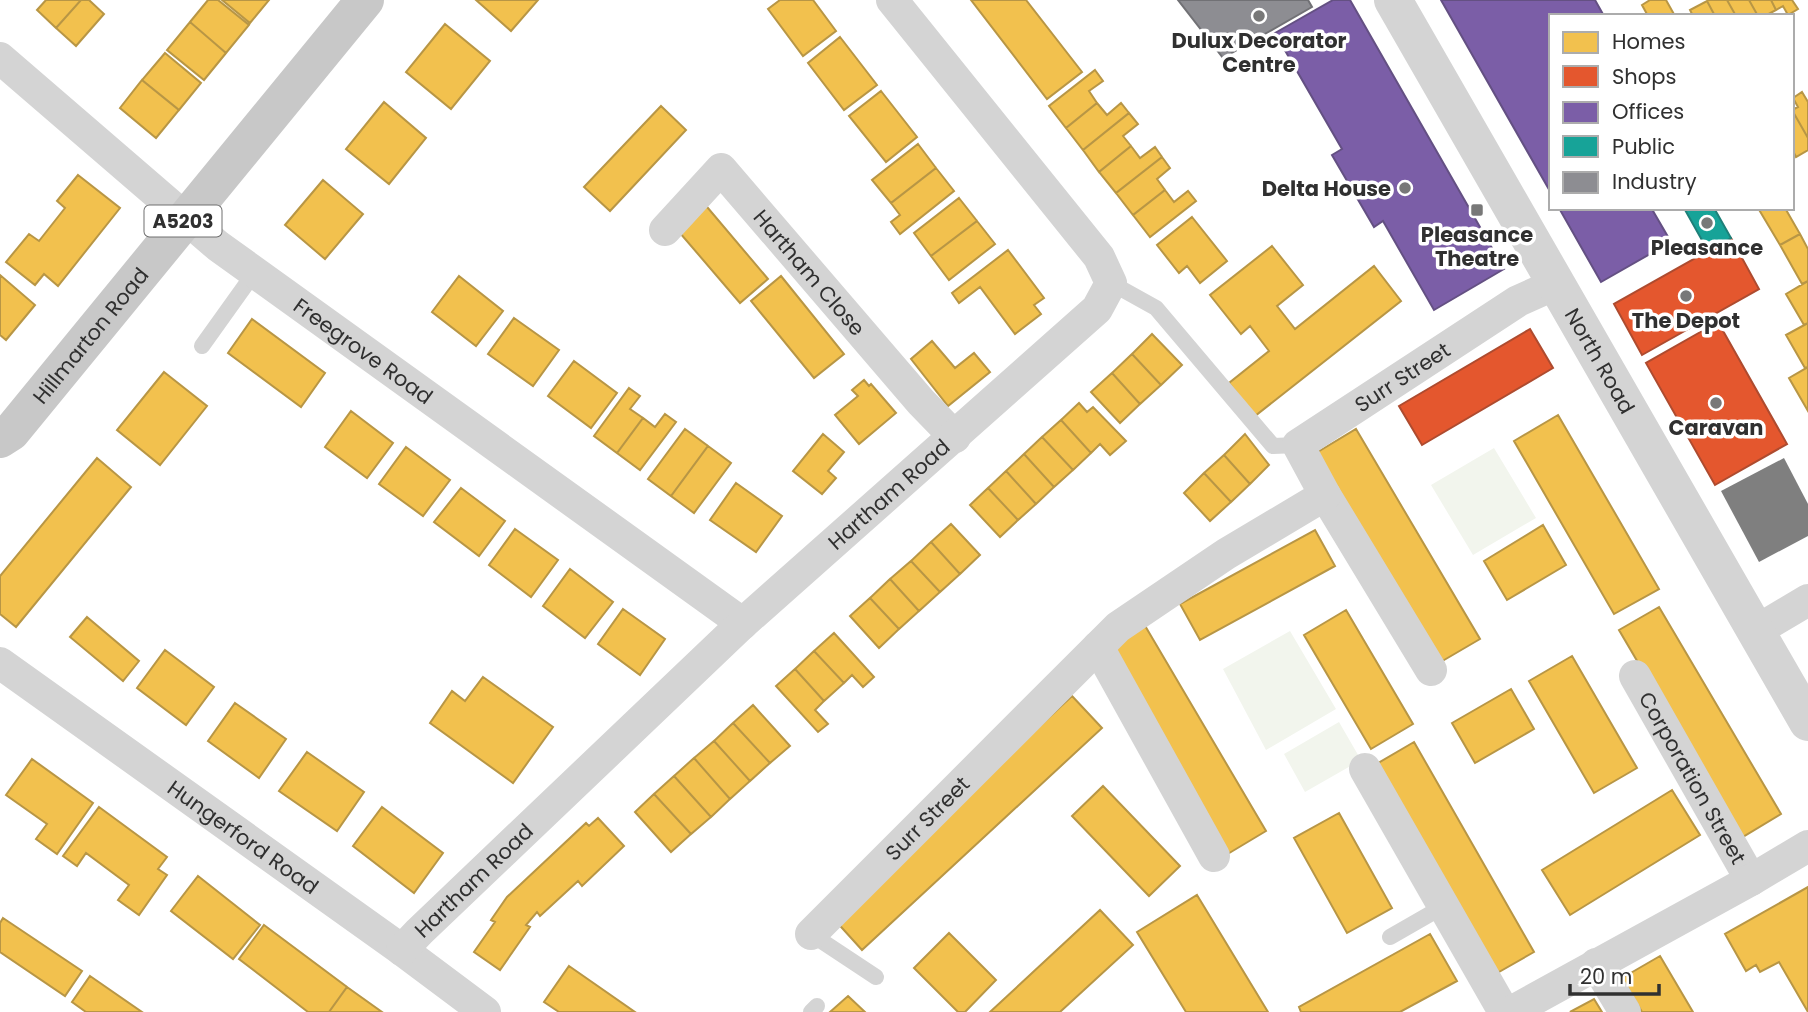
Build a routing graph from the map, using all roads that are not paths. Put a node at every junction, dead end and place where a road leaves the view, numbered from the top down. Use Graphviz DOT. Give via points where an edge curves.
graph roads {
  1 [pos="365,0"];
  2 [pos="892,0"];
  3 [pos="1394,0"];
  4 [pos="0,58"];
  5 [pos="185,218"];
  6 [pos="665,230"];
  7 [pos="255,272"];
  8 [pos="1111,283"];
  9 [pos="1556,284"];
  10 [pos="202,346"];
  11 [pos="955,437"];
  12 [pos="0,439"];
  13 [pos="1298,445"];
  14 [pos="1325,495"];
  15 [pos="1808,600"];
  16 [pos="742,624"];
  17 [pos="1756,631"];
  18 [pos="1098,647"];
  19 [pos="0,663"];
  20 [pos="1431,670"];
  21 [pos="1635,676"];
  22 [pos="1808,722"];
  23 [pos="1365,769"];
  24 [pos="1808,846"];
  25 [pos="1214,856"];
  26 [pos="1751,880"];
  27 [pos="1444,906"];
  28 [pos="811,934"];
  29 [pos="1390,937"];
  30 [pos="402,950"];
  31 [pos="1596,964"];
  32 [pos="876,977"];
  33 [pos="485,1012"];
  34 [pos="1504,1012"];
  35 [pos="1511,1012"];
  36 [pos="1625,1012"];
  1 -- 5 [label="main road, Hillmarton Road / A5203"];
  2 -- 8 [label="street" via="1099,257"];
  3 -- 9 [label="street, North Road"];
  4 -- 5 [label="street, Freegrove Road"];
  5 -- 7 [label="street, Freegrove Road"];
  5 -- 12 [label="main road, Hillmarton Road / A5203" via="11,432"];
  6 -- 11 [label="street, Hartham Close" via="721,169"];
  7 -- 10 [label="lane"];
  7 -- 16 [label="street, Freegrove Road"];
  8 -- 11 [label="street, Hartham Road" via="1097,309"];
  8 -- 13 [label="lane" via="1156,308 1273,446"];
  9 -- 13 [label="street, Surr Street" via="1518,301"];
  9 -- 17 [label="street, North Road"];
  11 -- 16 [label="street, Hartham Road"];
  13 -- 14 [label="street"];
  14 -- 18 [label="street, Surr Street" via="1215,561 1118,627"];
  14 -- 20 [label="street"];
  15 -- 17 [label="street"];
  16 -- 30 [label="street, Hartham Road"];
  17 -- 22 [label="street, North Road"];
  18 -- 25 [label="street"];
  18 -- 28 [label="street, Surr Street"];
  19 -- 30 [label="street, Hungerford Road"];
  21 -- 26 [label="street, Corporation Street"];
  23 -- 27 [label="street"];
  24 -- 26 [label="street, Corporation Street"];
  26 -- 31 [label="street, Corporation Street"];
  27 -- 29 [label="lane"];
  27 -- 34 [label="street"];
  28 -- 32 [label="lane, Surr Street"];
  30 -- 33 [label="street, Hungerford Road"];
  31 -- 35 [label="street, Corporation Street"];
  31 -- 36 [label="street"];
}
